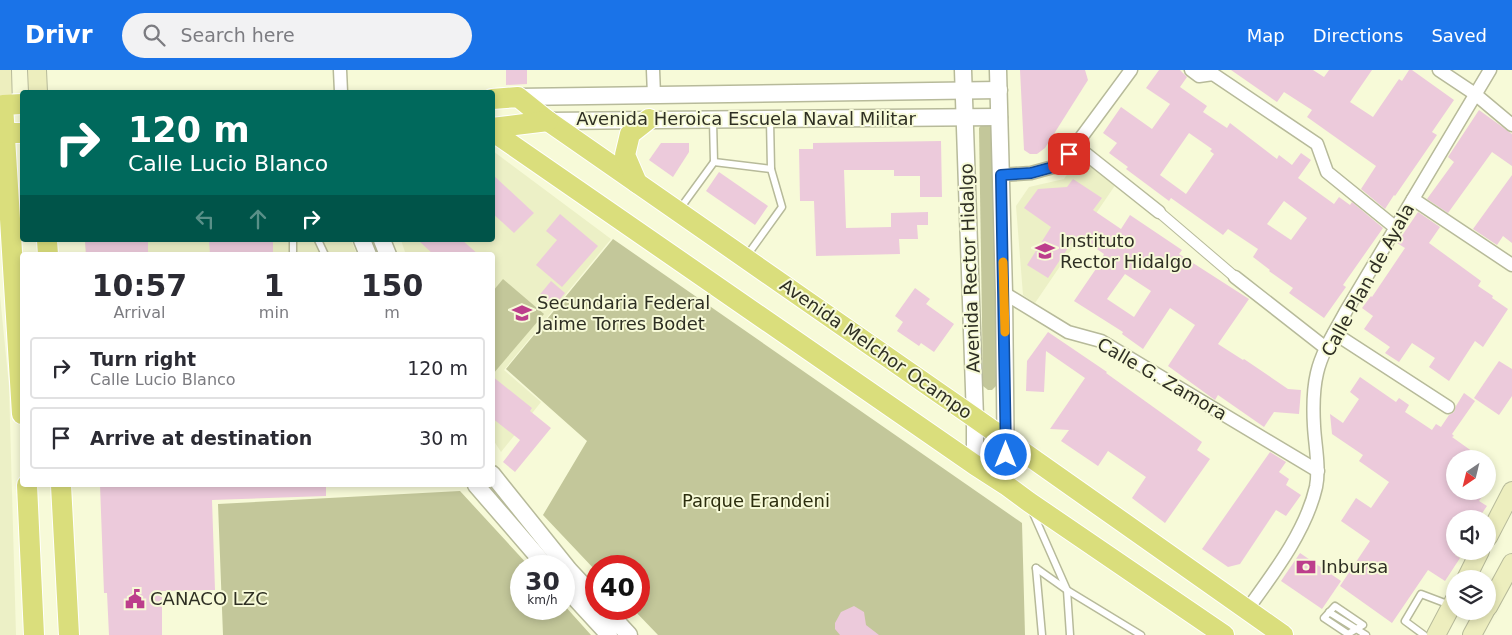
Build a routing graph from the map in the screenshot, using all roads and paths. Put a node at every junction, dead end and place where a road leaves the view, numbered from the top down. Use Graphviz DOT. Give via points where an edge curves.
graph roads {
  1 [pos="2,70"];
  2 [pos="38,70"];
  3 [pos="340,70"];
  4 [pos="654,70"];
  5 [pos="963,70"];
  6 [pos="998,70"];
  7 [pos="1130,70"];
  8 [pos="1191,70"];
  9 [pos="1439,70"];
  10 [pos="1490,70"];
  11 [pos="38,90"];
  12 [pos="341,90"];
  13 [pos="964,90"];
  14 [pos="999,90"];
  15 [pos="1475,94"];
  16 [pos="654,95"];
  17 [pos="518,97"];
  18 [pos="495,99"];
  19 [pos="9,105"];
  20 [pos="999,117"];
  21 [pos="713,118"];
  22 [pos="770,118"];
  23 [pos="965,118"];
  24 [pos="648,119"];
  25 [pos="548,120"];
  26 [pos="1512,124"];
  27 [pos="495,129"];
  28 [pos="495,131"];
  29 [pos="9,133"];
  30 [pos="1076,146"];
  31 [pos="714,162"];
  32 [pos="771,169"];
  33 [pos="1001,175"];
  34 [pos="637,183"];
  35 [pos="1413,199"];
  36 [pos="678,211"];
  37 [pos="1159,212"];
  38 [pos="1396,228"];
  39 [pos="745,258"];
  40 [pos="1512,265"];
  41 [pos="1235,277"];
  42 [pos="1004,293"];
  43 [pos="1334,333"];
  44 [pos="1327,349"];
  45 [pos="20,371"];
  46 [pos="1448,407"];
  47 [pos="975,418"];
  48 [pos="1006,440"];
  49 [pos="975,465"];
  50 [pos="1318,471"];
  51 [pos="495,478"];
  52 [pos="1006,485"];
  53 [pos="27,487"];
  54 [pos="61,487"];
  55 [pos="478,487"];
  56 [pos="1512,491"];
  57 [pos="1029,502"];
  58 [pos="1496,522"];
  59 [pos="535,555"];
  60 [pos="1512,564"];
  61 [pos="585,588"];
  62 [pos="1067,590"];
  63 [pos="1496,593"];
  64 [pos="575,598"];
  65 [pos="1446,600"];
  66 [pos="1247,610"];
  67 [pos="1329,612"];
  68 [pos="1446,616"];
  69 [pos="615,620"];
  70 [pos="1480,620"];
  71 [pos="34,635"];
  72 [pos="69,635"];
  73 [pos="609,635"];
  74 [pos="629,635"];
  75 [pos="1042,635"];
  76 [pos="1070,635"];
  77 [pos="1141,635"];
  78 [pos="1224,635"];
  79 [pos="1283,635"];
  80 [pos="1366,635"];
  81 [pos="1424,635"];
  82 [pos="1436,635"];
  83 [pos="1472,635"];
  1 -- 19 [label="main road"];
  2 -- 11 [label="main road"];
  3 -- 12 [label="street"];
  4 -- 16 [label="street"];
  5 -- 13 [label="street, Avenida Rector Hidalgo"];
  6 -- 14 [label="street, Avenida Rector Hidalgo"];
  7 -- 30 [label="street"];
  8 -- 38 [label="street" via="1200,76 1213,74 1317,144 1327,172"];
  9 -- 15 [label="street"];
  10 -- 15 [label="street, Calle Plan de Ayala"];
  13 -- 14 [label="street, Avenida Heroica Escuela Naval Militar"];
  13 -- 16 [label="street, Avenida Heroica Escuela Naval Militar"];
  13 -- 23 [label="street, Avenida Rector Hidalgo"];
  14 -- 20 [label="street, Avenida Rector Hidalgo"];
  15 -- 26 [label="street"];
  15 -- 35 [label="street, Calle Plan de Ayala"];
  16 -- 17 [label="street, Avenida Heroica Escuela Naval Militar"];
  17 -- 18 [label="main road, Avenida Heroica Escuela Naval Militar"];
  17 -- 25 [label="main road, Avenida Melchor Ocampo"];
  19 -- 29 [label="main road"];
  20 -- 23 [label="street, Avenida Heroica Escuela Naval Militar"];
  20 -- 33 [label="street, Avenida Rector Hidalgo"];
  21 -- 22 [label="street, Avenida Heroica Escuela Naval Militar"];
  21 -- 24 [label="street, Avenida Heroica Escuela Naval Militar"];
  21 -- 31 [label="lane"];
  22 -- 23 [label="street, Avenida Heroica Escuela Naval Militar"];
  22 -- 32 [label="lane"];
  23 -- 47 [label="street, Avenida Rector Hidalgo"];
  24 -- 25 [label="street, Avenida Heroica Escuela Naval Militar"];
  24 -- 34 [label="main road" via="630,134 626,155"];
  25 -- 27 [label="main road, Avenida Heroica Escuela Naval Militar"];
  25 -- 34 [label="main road, Avenida Melchor Ocampo"];
  28 -- 49 [label="main road"];
  29 -- 45 [label="main road"];
  30 -- 33 [label="street" via="1053,167 1031,173"];
  30 -- 37 [label="street"];
  31 -- 32 [label="lane"];
  31 -- 36 [label="lane"];
  32 -- 39 [label="lane" via="782,207"];
  33 -- 42 [label="street, Avenida Rector Hidalgo"];
  34 -- 36 [label="main road, Avenida Melchor Ocampo"];
  35 -- 38 [label="street, Calle Plan de Ayala"];
  35 -- 40 [label="street"];
  36 -- 39 [label="main road, Avenida Melchor Ocampo"];
  37 -- 41 [label="street"];
  38 -- 43 [label="street, Calle Plan de Ayala"];
  39 -- 47 [label="main road, Avenida Melchor Ocampo"];
  41 -- 44 [label="street"];
  42 -- 48 [label="street, Avenida Rector Hidalgo"];
  42 -- 50 [label="street, Calle G. Zamora" via="1068,332 1101,342"];
  43 -- 44 [label="street, Calle Plan de Ayala"];
  43 -- 46 [label="street"];
  44 -- 50 [label="street, Calle Plan de Ayala" via="1317,372 1314,399"];
  47 -- 48 [label="main road, Avenida Melchor Ocampo"];
  47 -- 49 [label="street, Avenida Rector Hidalgo"];
  48 -- 52 [label="street, Avenida Rector Hidalgo"];
  48 -- 66 [label="main road, Avenida Melchor Ocampo"];
  49 -- 52 [label="main road"];
  50 -- 66 [label="street, Calle Plan de Ayala" via="1316,488 1289,550"];
  51 -- 61 [label="street"];
  52 -- 57 [label="main road"];
  53 -- 71 [label="main road"];
  54 -- 72 [label="main road"];
  55 -- 59 [label="street"];
  56 -- 58 [label="main road"];
  57 -- 62 [label="lane"];
  57 -- 78 [label="main road"];
  60 -- 63 [label="main road"];
  62 -- 75 [label="lane" via="1036,568"];
  62 -- 76 [label="lane"];
  62 -- 77 [label="lane"];
  64 -- 73 [label="street"];
  65 -- 81 [label="lane" via="1422,594 1405,620"];
  66 -- 79 [label="main road, Avenida Melchor Ocampo"];
  67 -- 80 [label="lane"];
  68 -- 82 [label="main road"];
  69 -- 74 [label="street"];
  70 -- 83 [label="main road"];
}
